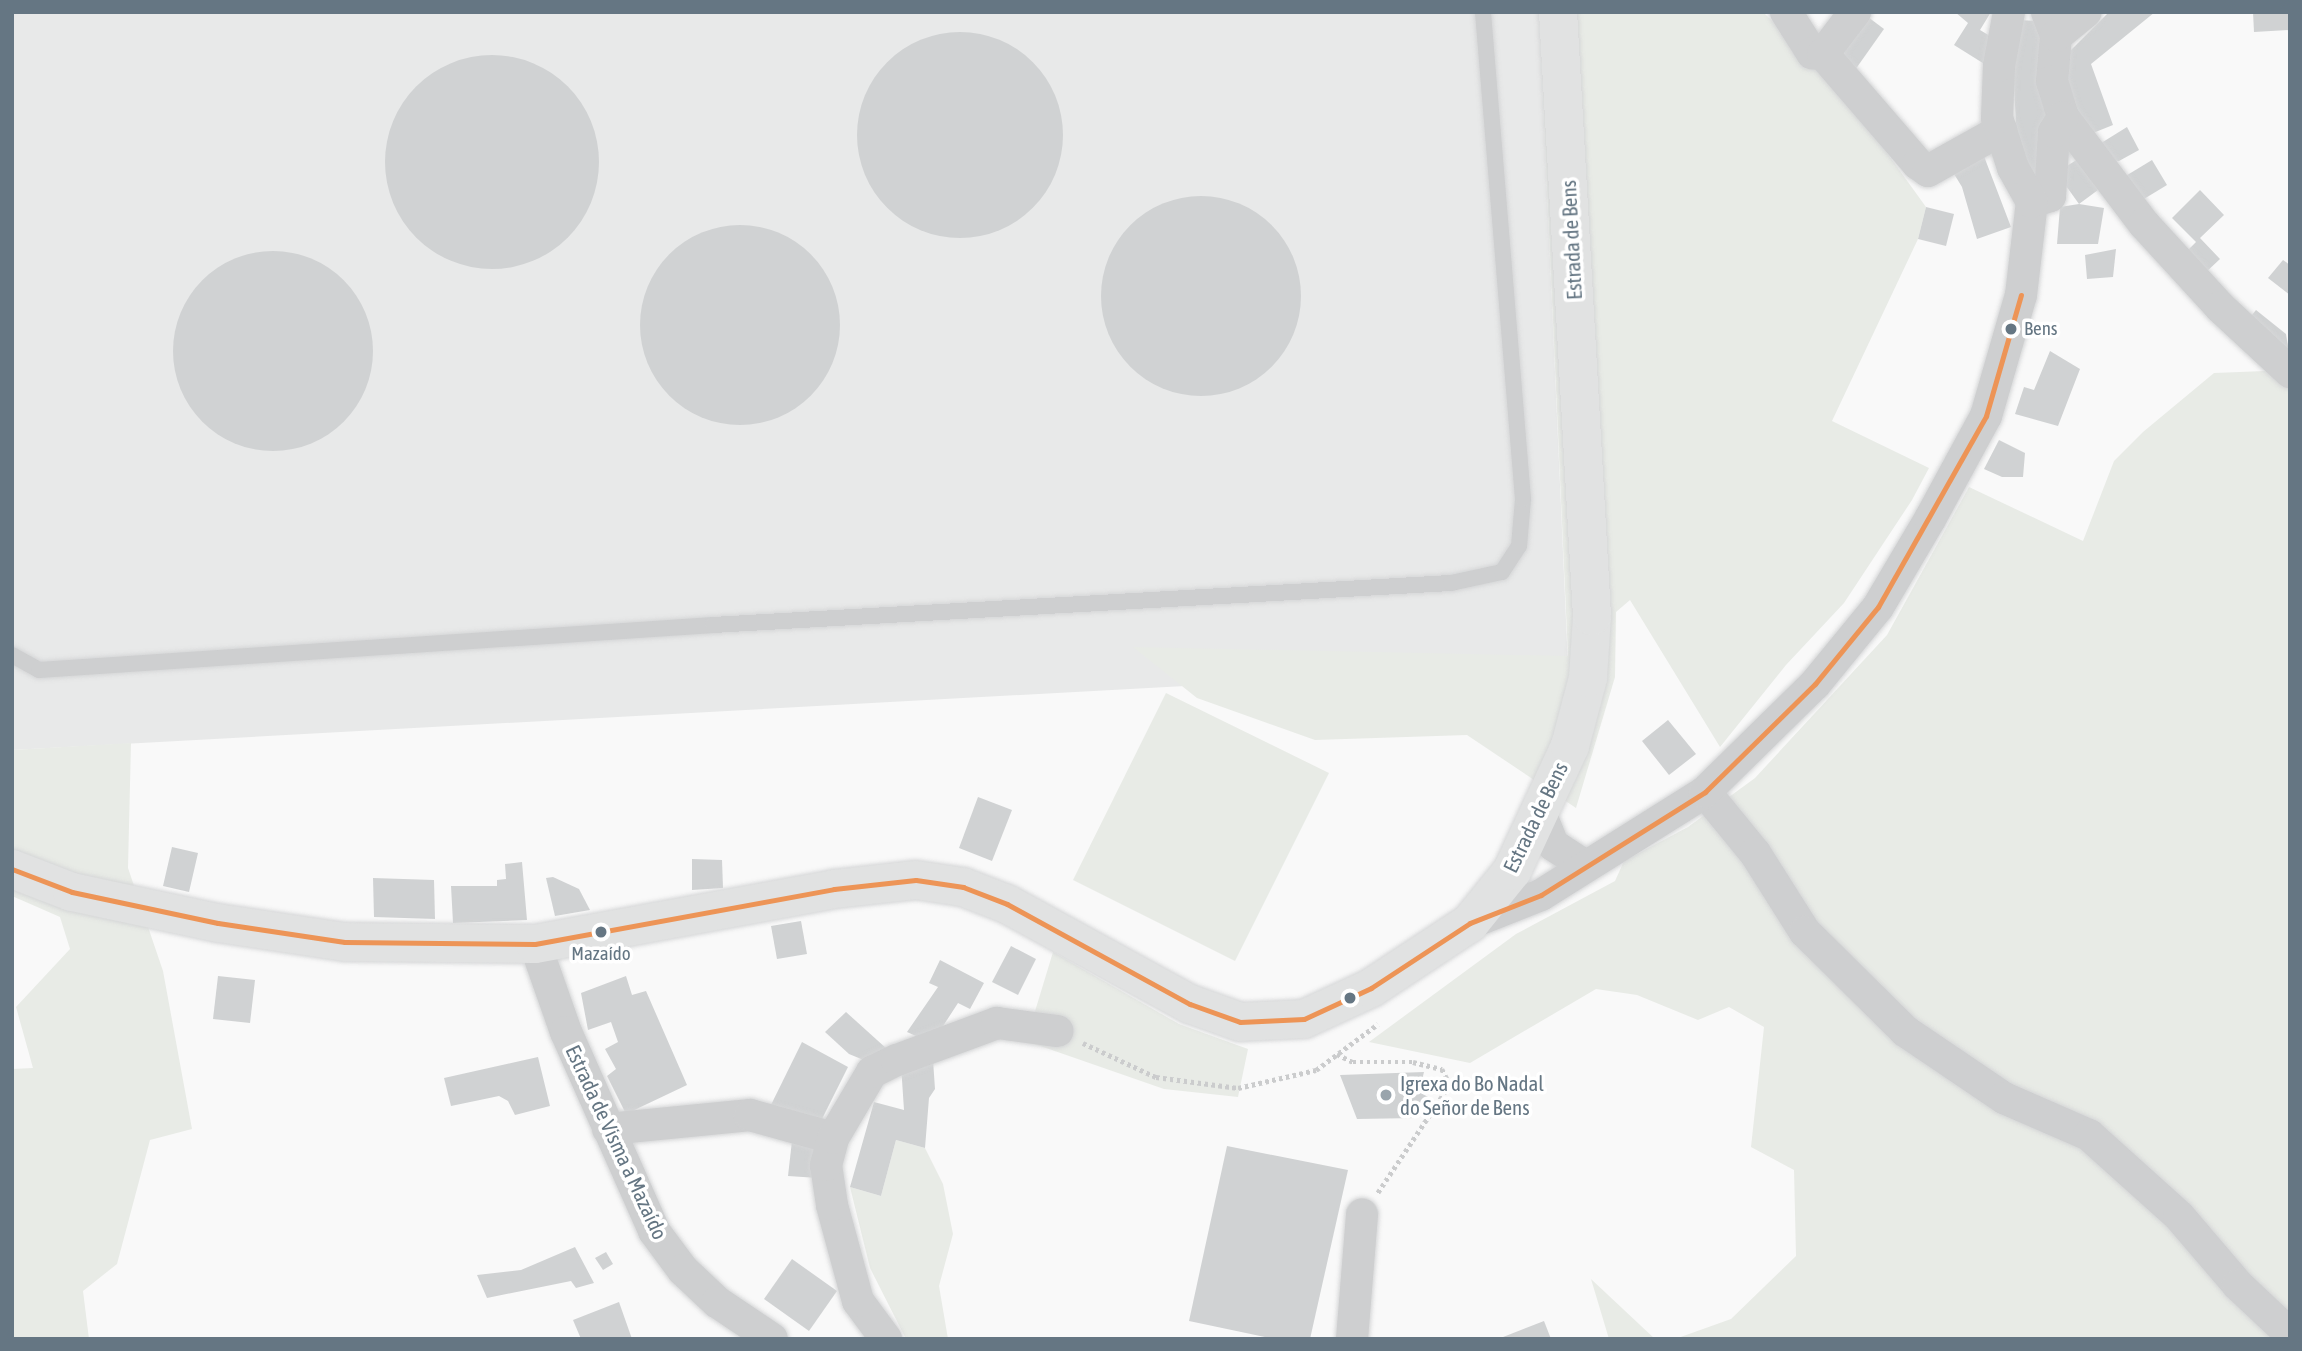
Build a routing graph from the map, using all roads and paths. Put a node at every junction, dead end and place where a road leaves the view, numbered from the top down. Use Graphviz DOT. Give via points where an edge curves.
graph roads {
  1 [pos="1483,12"];
  2 [pos="1558,12"];
  3 [pos="1786,12"];
  4 [pos="1855,12"];
  5 [pos="2009,12"];
  6 [pos="2086,12"];
  7 [pos="2051,24"];
  8 [pos="1824,54"];
  9 [pos="2063,117"];
  10 [pos="2001,130"];
  11 [pos="2032,202"];
  12 [pos="2290,372"];
  13 [pos="12,655"];
  14 [pos="1705,792"];
  15 [pos="1541,815"];
  16 [pos="1585,866"];
  17 [pos="12,869"];
  18 [pos="1511,871"];
  19 [pos="1541,895"];
  20 [pos="1470,923"];
  21 [pos="535,944"];
  22 [pos="1057,1031"];
  23 [pos="1337,1054"];
  24 [pos="608,1129"];
  25 [pos="833,1138"];
  26 [pos="1362,1214"];
  27 [pos="2290,1334"];
  28 [pos="772,1339"];
  29 [pos="886,1339"];
  30 [pos="1352,1339"];
  1 -- 13 [label="lane" via="1523,499 1519,546 1502,572 1451,583 40,670"];
  2 -- 15 [label="street, Estrada de Bens" via="1592,616 1588,678 1570,746"];
  3 -- 8 [label="street" via="1812,54"];
  4 -- 8 [label="street"];
  5 -- 10 [label="street" via="1999,66"];
  6 -- 7 [label="street"];
  7 -- 9 [label="street" via="2052,80"];
  8 -- 10 [label="street" via="1869,111 1928,171"];
  9 -- 11 [label="street" via="2054,132 2050,196"];
  9 -- 12 [label="street" via="2144,224 2220,307"];
  10 -- 11 [label="street" via="2013,168"];
  11 -- 14 [label="street" via="2021,295 2006,355 1986,416 1930,519 1878,607 1815,684"];
  14 -- 16 [label="street"];
  14 -- 27 [label="street" via="1755,853 1805,932 1905,1031 2004,1098 2089,1135 2179,1216 2238,1285"];
  15 -- 16 [label="street" via="1553,845"];
  15 -- 18 [label="street, Estrada de Bens"];
  16 -- 18 [label="street"];
  16 -- 19 [label="street"];
  17 -- 21 [label="street, Estrada de Bens" via="72,892 218,923 345,942"];
  18 -- 19 [label="street" via="1525,888"];
  18 -- 20 [label="street, Estrada de Bens"];
  19 -- 20 [label="street"];
  20 -- 21 [label="street, Estrada de Bens" via="1371,988 1304,1019 1240,1021 1190,1004 1007,904 963,887 916,880 807,894"];
  21 -- 24 [label="street, Estrada de Visma a Mazaído"];
  22 -- 25 [label="street" via="998,1023 897,1060 872,1072"];
  23 -- 26 [label="path" via="1353,1062 1413,1062 1442,1069 1450,1084"];
  24 -- 25 [label="street" via="750,1115"];
  24 -- 28 [label="street, Estrada de Visma a Mazaído" via="654,1231 683,1270 717,1302"];
  25 -- 29 [label="street" via="826,1165 832,1205 858,1301"];
  26 -- 30 [label="street"];
}
